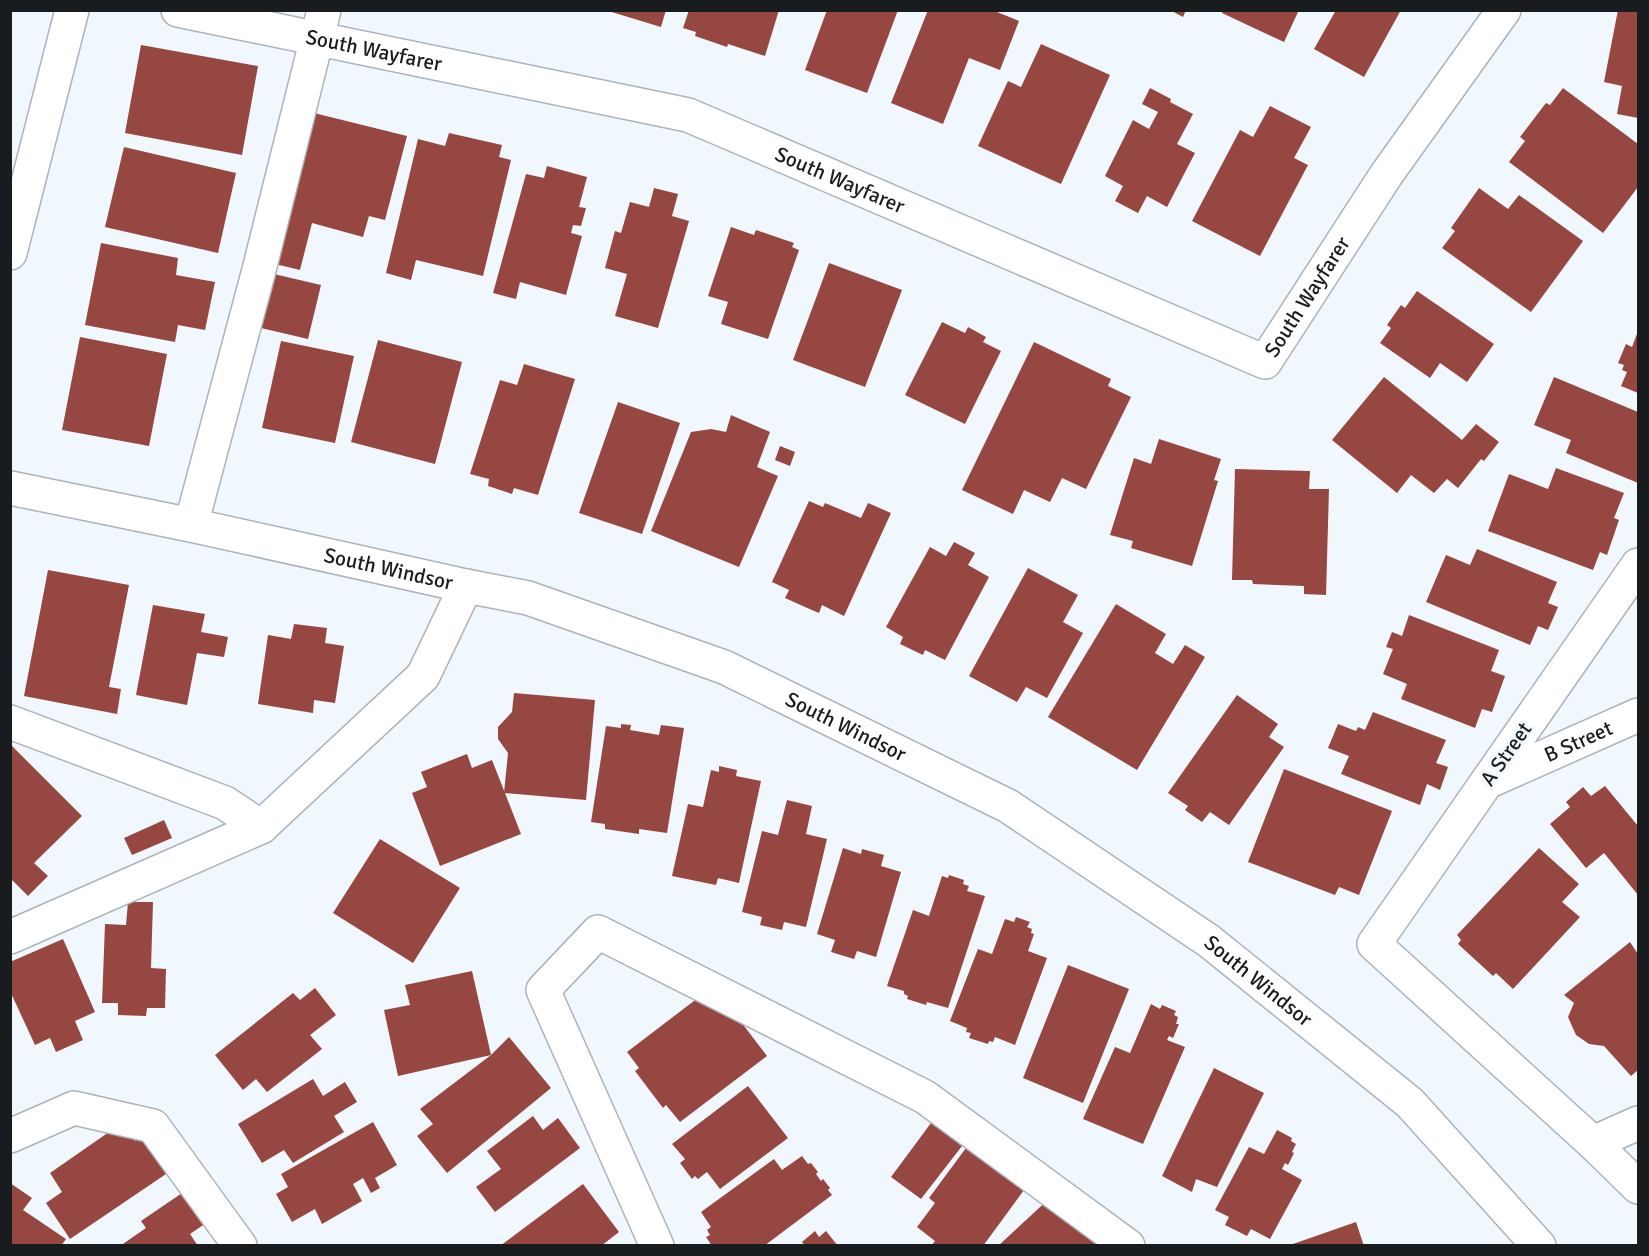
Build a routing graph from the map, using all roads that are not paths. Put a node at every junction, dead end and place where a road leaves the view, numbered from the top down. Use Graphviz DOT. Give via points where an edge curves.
graph roads {
  1 [pos="72,10"];
  2 [pos="178,10"];
  3 [pos="1504,10"];
  4 [pos="320,25"];
  5 [pos="10,253"];
  6 [pos="11,491"];
  7 [pos="191,525"];
  8 [pos="1638,565"];
  9 [pos="466,586"];
  10 [pos="1638,715"];
  11 [pos="10,722"];
  12 [pos="1487,782"];
  13 [pos="261,826"];
  14 [pos="10,937"];
  15 [pos="1638,1123"];
  16 [pos="10,1136"];
  17 [pos="1593,1143"];
  18 [pos="1638,1187"];
  19 [pos="240,1245"];
  20 [pos="657,1245"];
  21 [pos="1128,1245"];
  22 [pos="1539,1245"];
  1 -- 5 [label="street"];
  2 -- 4 [label="street, South Wayfarer"];
  3 -- 4 [label="street, South Wayfarer" via="1386,175 1265,362 688,115"];
  4 -- 7 [label="street"];
  6 -- 7 [label="street, South Windsor"];
  7 -- 9 [label="street, South Windsor"];
  8 -- 12 [label="street, A Street"];
  9 -- 13 [label="street" via="423,676"];
  9 -- 22 [label="street, South Windsor" via="528,598 724,667 1008,806 1209,941 1410,1103"];
  10 -- 12 [label="street, B Street"];
  11 -- 13 [label="street" via="225,802"];
  12 -- 17 [label="street, A Street" via="1374,944"];
  13 -- 14 [label="street"];
  15 -- 17 [label="street"];
  16 -- 19 [label="street" via="74,1107 153,1126"];
  17 -- 18 [label="street"];
  20 -- 21 [label="street" via="543,990 598,932 925,1097"];
}
